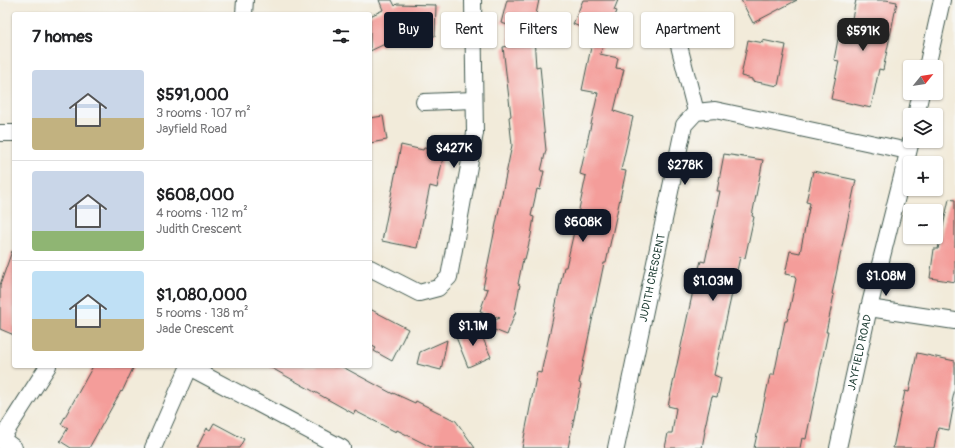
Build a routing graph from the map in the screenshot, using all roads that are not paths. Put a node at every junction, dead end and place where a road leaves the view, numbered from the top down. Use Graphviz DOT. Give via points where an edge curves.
graph roads {
  1 [pos="245,0"];
  2 [pos="473,0"];
  3 [pos="942,0"];
  4 [pos="244,12"];
  5 [pos="680,48"];
  6 [pos="929,60"];
  7 [pos="474,100"];
  8 [pos="424,102"];
  9 [pos="696,112"];
  10 [pos="0,133"];
  11 [pos="12,134"];
  12 [pos="903,145"];
  13 [pos="909,148"];
  14 [pos="372,269"];
  15 [pos="869,308"];
  16 [pos="955,321"];
  17 [pos="47,368"];
  18 [pos="189,368"];
  19 [pos="191,368"];
  20 [pos="5,443"];
  21 [pos="153,448"];
  22 [pos="342,448"];
  23 [pos="616,448"];
  24 [pos="838,448"];
  1 -- 4 [label="street"];
  2 -- 7 [label="street"];
  3 -- 6 [label="street"];
  5 -- 9 [label="street"];
  7 -- 8 [label="street"];
  7 -- 14 [label="street" via="475,133 449,277 438,288 419,294"];
  9 -- 12 [label="street" via="715,110"];
  9 -- 23 [label="street, JUDITH CRESCENT" via="684,125"];
  10 -- 11 [label="street"];
  13 -- 15 [label="street, JAYFIELD ROAD"];
  15 -- 16 [label="street"];
  15 -- 24 [label="street, JAYFIELD ROAD"];
  17 -- 20 [label="street"];
  18 -- 21 [label="street"];
  19 -- 22 [label="street"];
}
